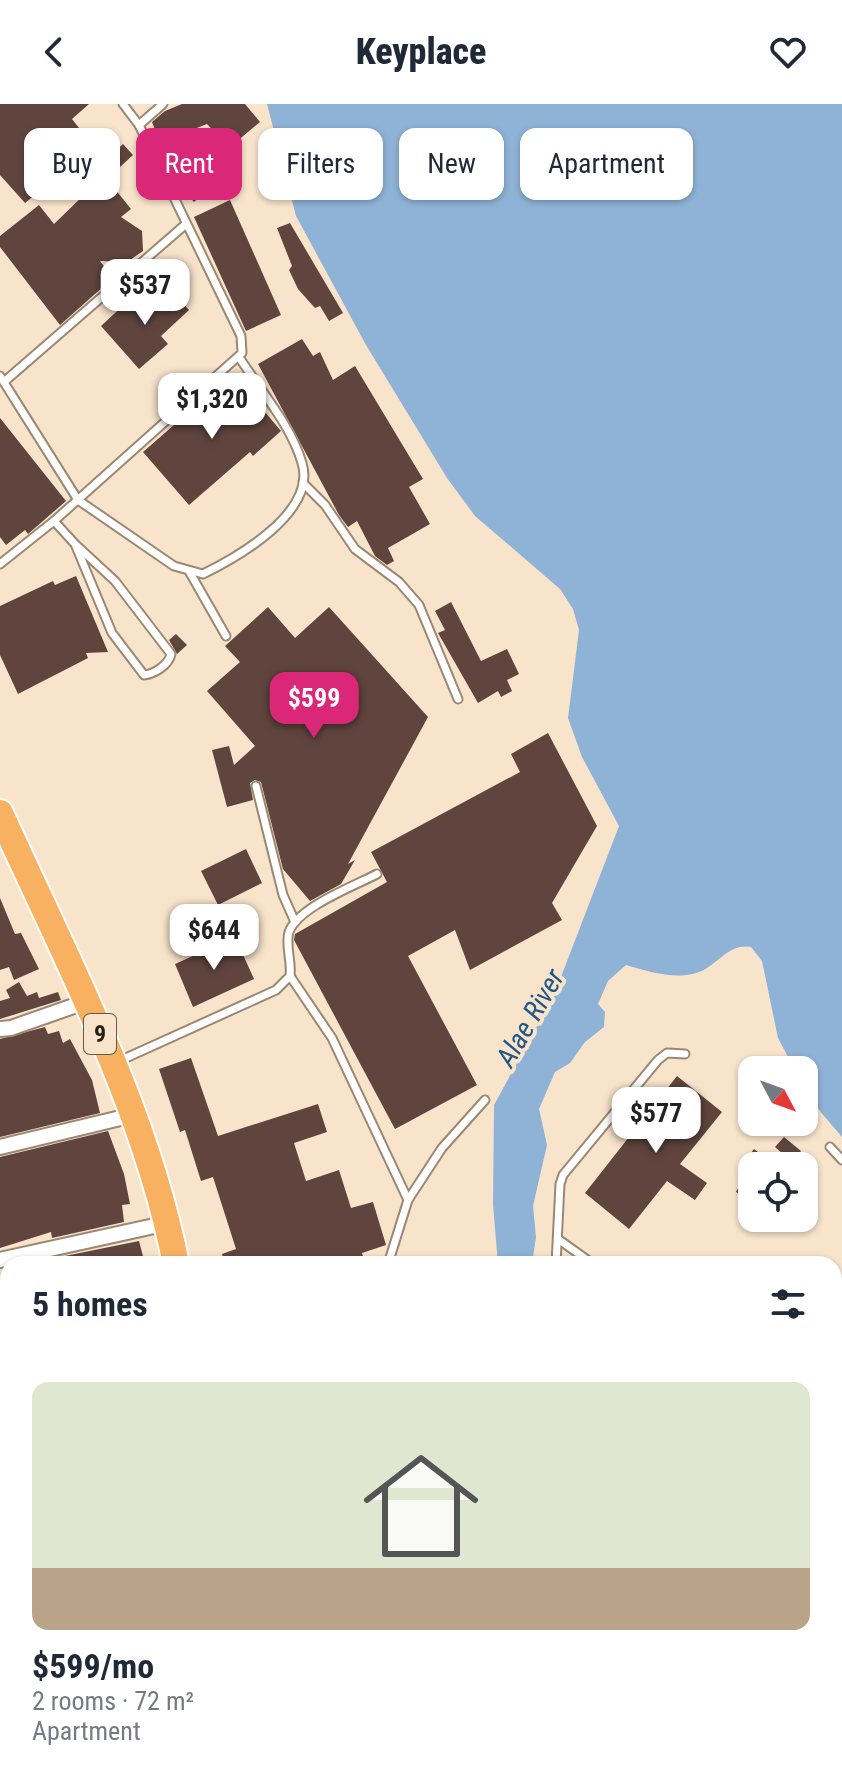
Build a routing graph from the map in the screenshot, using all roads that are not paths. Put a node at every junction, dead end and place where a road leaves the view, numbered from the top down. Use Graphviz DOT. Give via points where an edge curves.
graph roads {
  1 [pos="123,104"];
  2 [pos="163,104"];
  3 [pos="139,125"];
  4 [pos="186,224"];
  5 [pos="239,357"];
  6 [pos="3,378"];
  7 [pos="303,483"];
  8 [pos="78,500"];
  9 [pos="54,521"];
  10 [pos="75,544"];
  11 [pos="0,552"];
  12 [pos="4,562"];
  13 [pos="189,571"];
  14 [pos="226,636"];
  15 [pos="458,699"];
  16 [pos="256,786"];
  17 [pos="0,813"];
  18 [pos="377,874"];
  19 [pos="295,922"];
  20 [pos="290,976"];
  21 [pos="85,1002"];
  22 [pos="0,1029"];
  23 [pos="685,1054"];
  24 [pos="113,1064"];
  25 [pos="485,1100"];
  26 [pos="133,1115"];
  27 [pos="0,1147"];
  28 [pos="830,1147"];
  29 [pos="842,1160"];
  30 [pos="408,1200"];
  31 [pos="168,1223"];
  32 [pos="558,1239"];
  33 [pos="18,1256"];
  34 [pos="174,1256"];
  35 [pos="390,1256"];
  36 [pos="557,1256"];
  37 [pos="582,1256"];
  1 -- 3 [label="lane"];
  2 -- 3 [label="lane"];
  3 -- 4 [label="lane"];
  4 -- 5 [label="lane" via="241,336"];
  4 -- 6 [label="lane"];
  5 -- 7 [label="lane" via="291,437 303,465"];
  5 -- 8 [label="lane"];
  6 -- 8 [label="lane"];
  7 -- 13 [label="lane" via="274,530 203,574"];
  7 -- 15 [label="lane" via="355,549 399,582 419,605"];
  8 -- 9 [label="lane"];
  8 -- 13 [label="lane"];
  9 -- 10 [label="lane"];
  9 -- 12 [label="lane"];
  10 -- 10 [label="lane" via="112,633 144,675 152,674 171,654 115,581"];
  11 -- 12 [label="lane"];
  13 -- 14 [label="lane"];
  16 -- 19 [label="lane" via="283,895"];
  17 -- 21 [label="highway, 9"];
  18 -- 19 [label="lane" via="306,910"];
  19 -- 20 [label="lane" via="289,932"];
  20 -- 24 [label="lane" via="276,990"];
  20 -- 30 [label="lane" via="332,1038"];
  21 -- 22 [label="street"];
  21 -- 24 [label="highway, 9"];
  23 -- 32 [label="lane" via="667,1053 658,1060 563,1175"];
  24 -- 26 [label="highway, 9"];
  25 -- 30 [label="lane" via="442,1148"];
  26 -- 27 [label="street"];
  26 -- 31 [label="highway, 9"];
  28 -- 29 [label="lane"];
  30 -- 35 [label="lane"];
  31 -- 33 [label="street"];
  31 -- 34 [label="highway, 9"];
  32 -- 36 [label="lane"];
  32 -- 37 [label="lane"];
}
